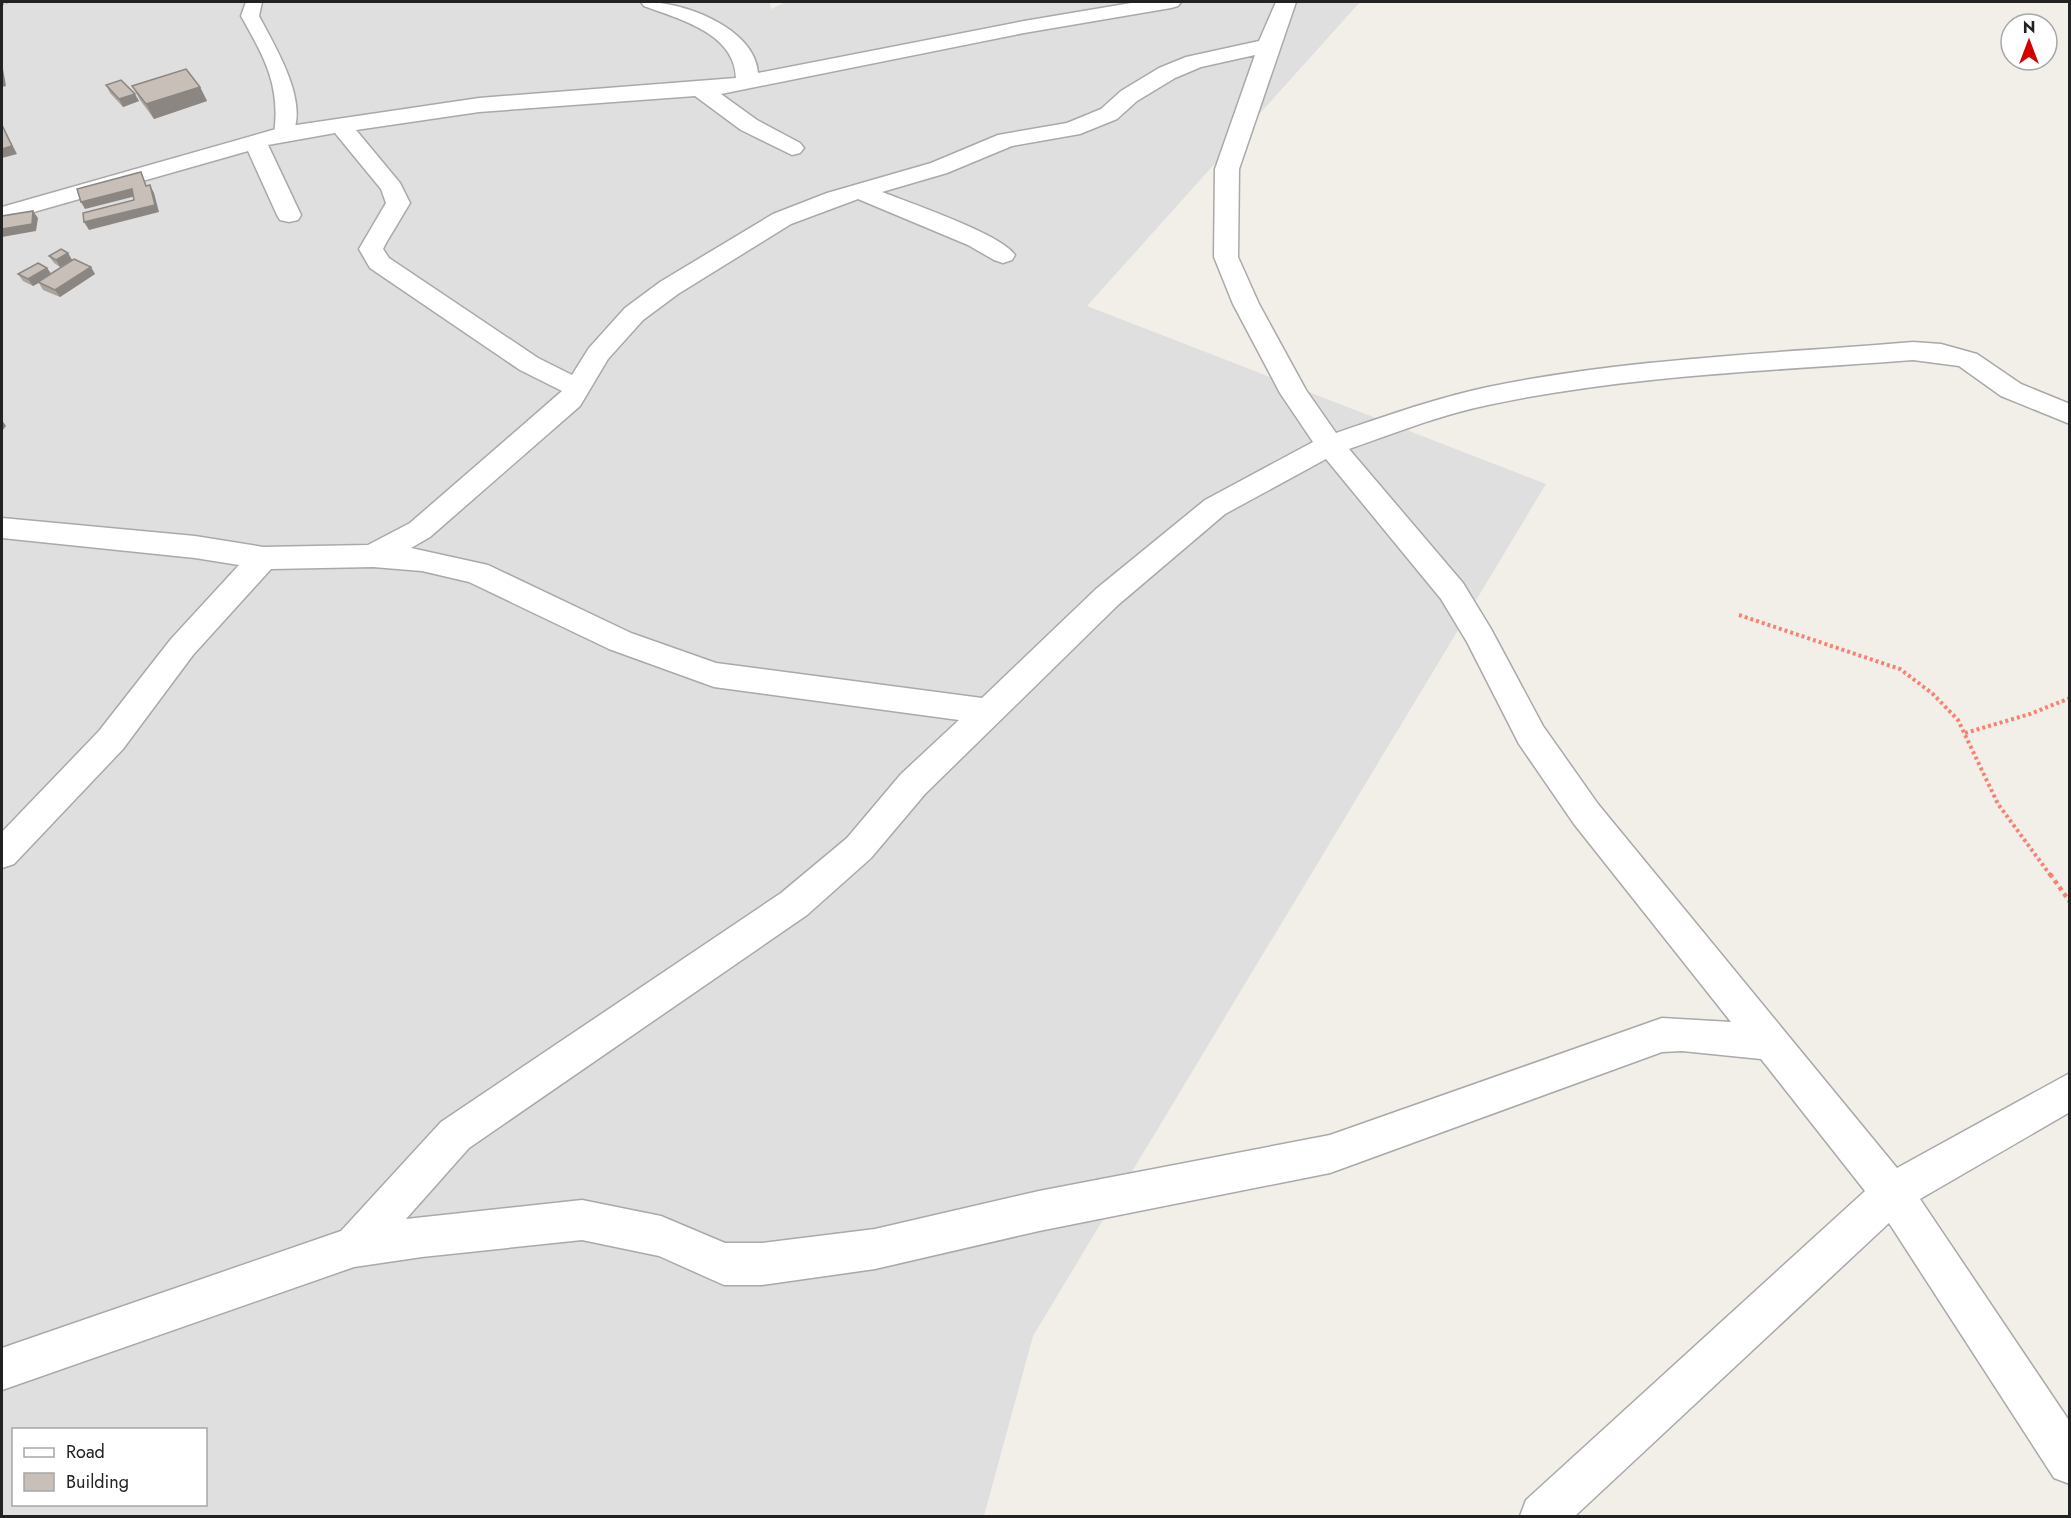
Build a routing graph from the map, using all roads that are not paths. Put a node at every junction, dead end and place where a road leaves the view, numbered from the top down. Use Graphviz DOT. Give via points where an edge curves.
graph roads {
  1 [pos="254,2"];
  2 [pos="651,2"];
  3 [pos="1171,2"];
  4 [pos="1286,2"];
  5 [pos="1269,45"];
  6 [pos="747,83"];
  7 [pos="700,89"];
  8 [pos="340,125"];
  9 [pos="283,134"];
  10 [pos="255,141"];
  11 [pos="792,148"];
  12 [pos="860,191"];
  13 [pos="2,214"];
  14 [pos="289,215"];
  15 [pos="1003,255"];
  16 [pos="577,388"];
  17 [pos="2070,415"];
  18 [pos="1330,445"];
  19 [pos="2,528"];
  20 [pos="373,556"];
  21 [pos="263,558"];
  22 [pos="988,711"];
  23 [pos="2,854"];
  24 [pos="1773,1043"];
  25 [pos="2070,1091"];
  26 [pos="1892,1193"];
  27 [pos="354,1248"];
  28 [pos="2,1369"];
  29 [pos="2070,1462"];
  30 [pos="1542,1516"];
  1 -- 9 [label="lane" via="250,16 281,75 287,99"];
  2 -- 6 [label="street" via="712,28 734,43 745,59"];
  3 -- 6 [label="street" via="956,40"];
  4 -- 5 [label="street"];
  5 -- 12 [label="street" via="1194,62 1167,73 1129,96 1109,114 1089,123 1006,140 939,168"];
  5 -- 18 [label="street" via="1227,168 1226,257 1288,383"];
  6 -- 7 [label="street"];
  7 -- 8 [label="street" via="515,102"];
  7 -- 11 [label="street" via="749,125"];
  8 -- 9 [label="street"];
  8 -- 16 [label="street" via="392,188 398,202 391,219 375,236 371,249 379,263 529,364"];
  9 -- 10 [label="street"];
  10 -- 13 [label="street"];
  10 -- 14 [label="street"];
  12 -- 15 [label="street" via="977,240"];
  12 -- 16 [label="street" via="782,219 669,288 634,314 598,354"];
  16 -- 20 [label="street" via="570,400 420,530"];
  17 -- 18 [label="street" via="2011,390 1968,360 1913,351 1595,377 1477,398"];
  18 -- 22 [label="street" via="1215,507 1107,597"];
  18 -- 24 [label="street" via="1452,591 1531,735 1586,814"];
  19 -- 21 [label="street" via="185,546"];
  20 -- 21 [label="street"];
  20 -- 22 [label="street" via="422,560 477,573 620,641 714,675"];
  21 -- 23 [label="street" via="182,647 111,740"];
  22 -- 27 [label="street" via="913,784 860,848 794,904 455,1135"];
  24 -- 26 [label="street"];
  24 -- 27 [label="street" via="1662,1035 1330,1154 1039,1211 875,1250 762,1264 724,1264 661,1236 582,1220"];
  25 -- 26 [label="street"];
  26 -- 29 [label="street"];
  26 -- 30 [label="street"];
  27 -- 28 [label="street"];
}
